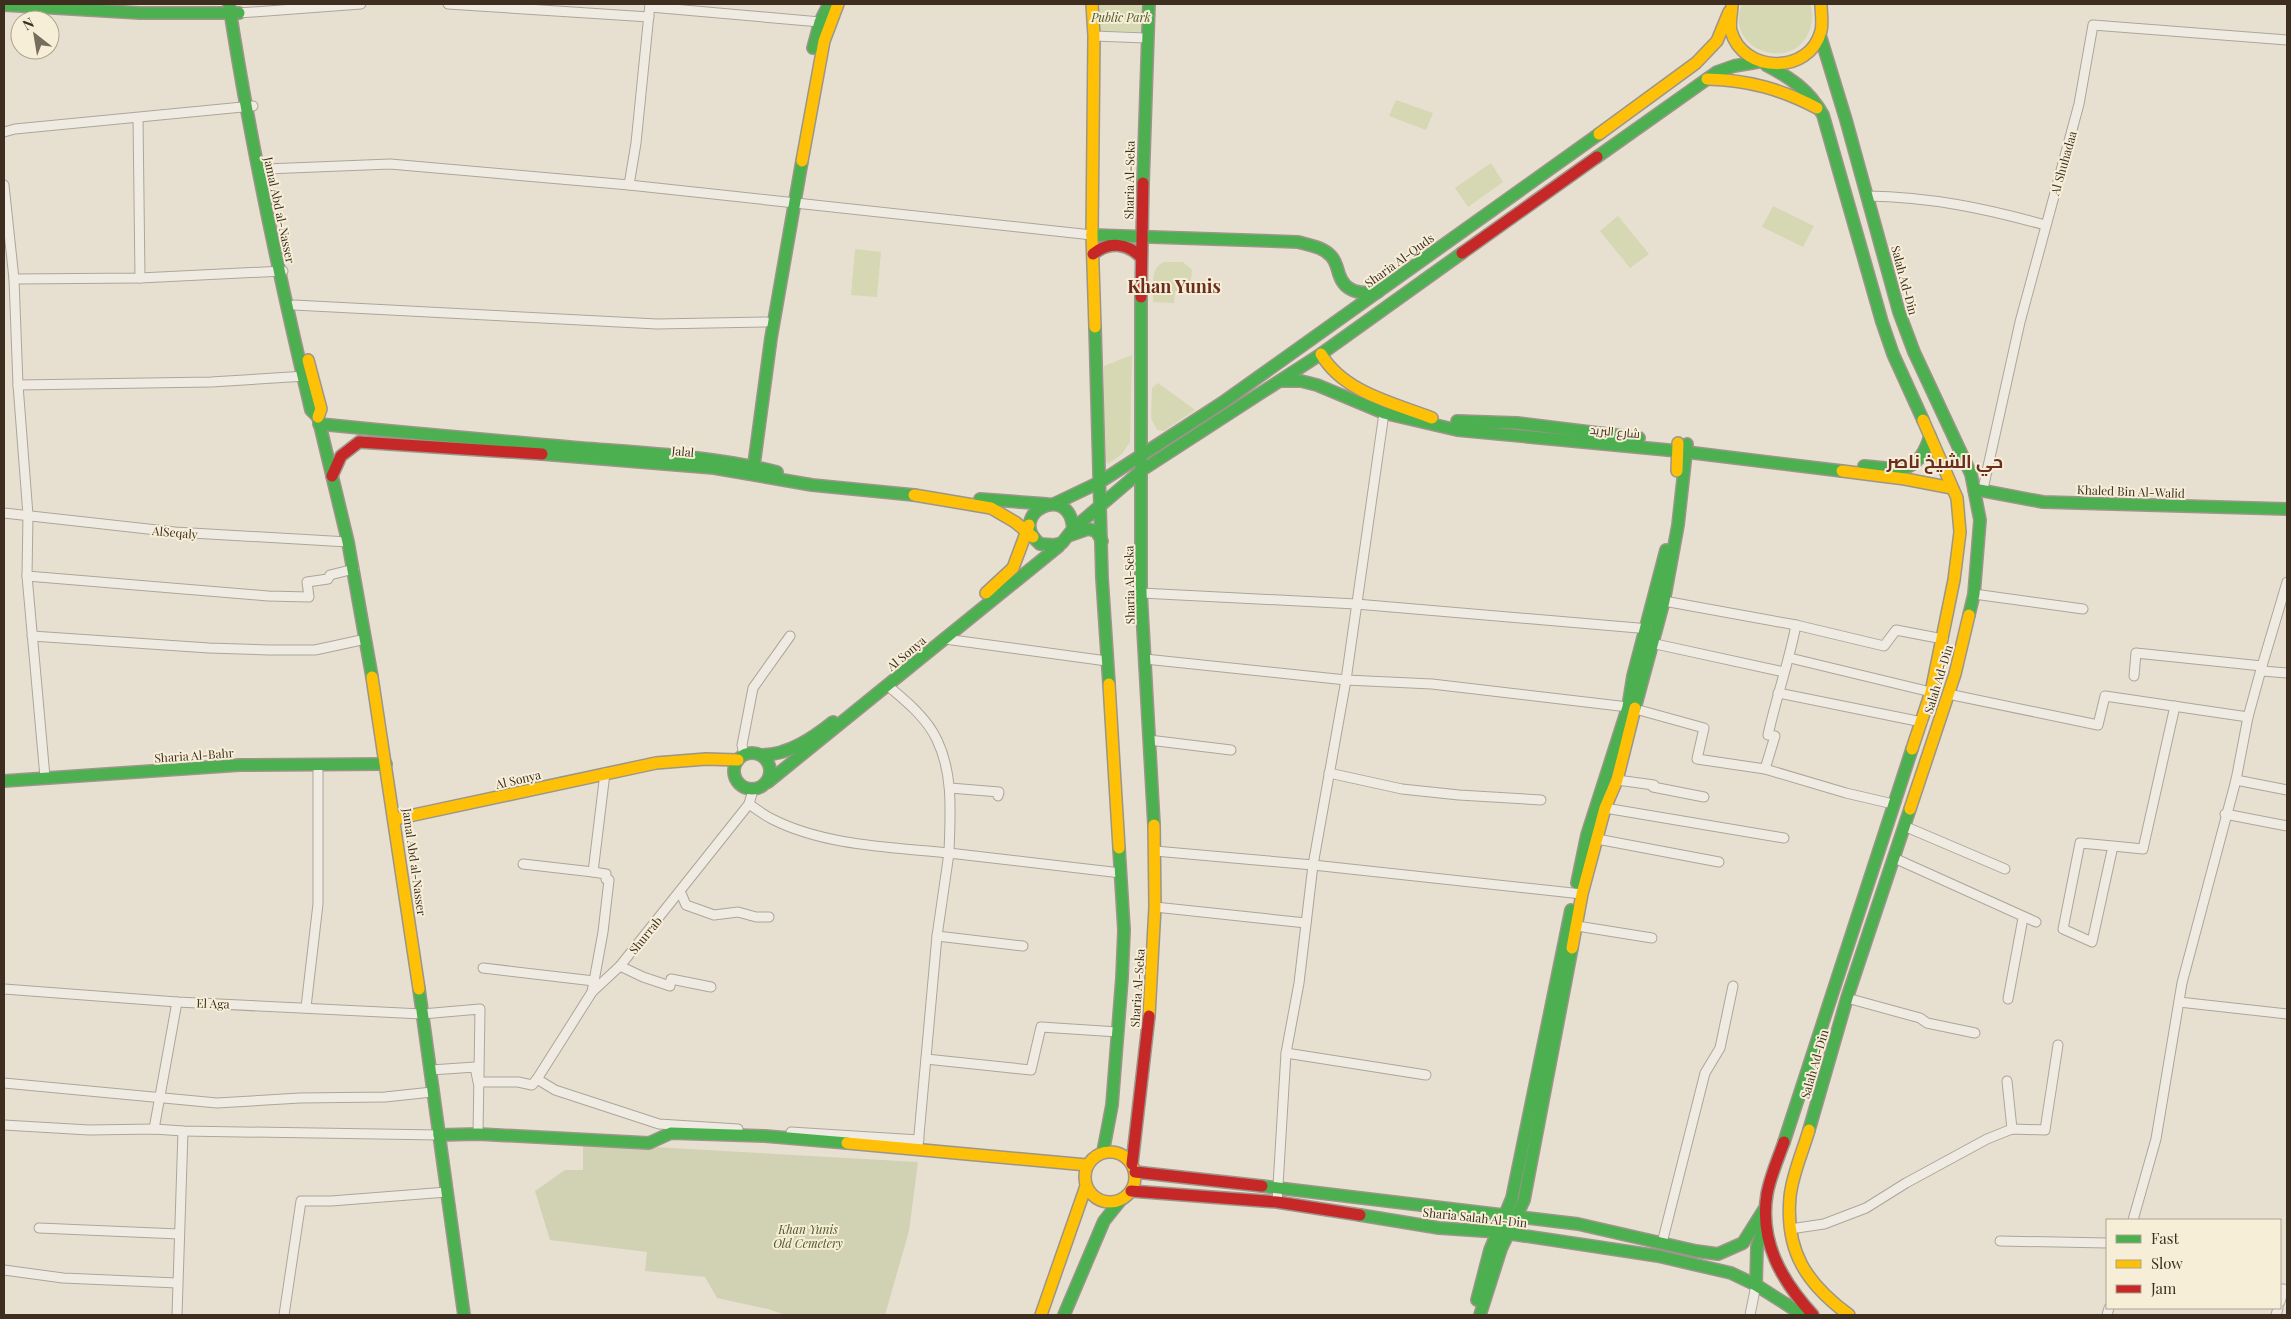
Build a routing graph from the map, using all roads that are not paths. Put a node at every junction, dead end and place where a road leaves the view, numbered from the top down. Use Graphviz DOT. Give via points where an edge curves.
graph roads {
  1 [pos="361,4"];
  2 [pos="448,4"];
  3 [pos="829,4"];
  4 [pos="838,4"];
  5 [pos="1092,4"];
  6 [pos="1149,4"];
  7 [pos="1821,4"];
  8 [pos="4,5"];
  9 [pos="650,5"];
  10 [pos="1731,5"];
  11 [pos="234,8"];
  12 [pos="649,17"];
  13 [pos="820,22"];
  14 [pos="1820,35"];
  15 [pos="1094,36"];
  16 [pos="1146,38"];
  17 [pos="2287,40"];
  18 [pos="1762,63"];
  19 [pos="1707,79"];
  20 [pos="248,107"];
  21 [pos="1820,110"];
  22 [pos="138,118"];
  23 [pos="4,132"];
  24 [pos="266,169"];
  25 [pos="4,184"];
  26 [pos="629,185"];
  27 [pos="1867,196"];
  28 [pos="791,203"];
  29 [pos="1874,220"];
  30 [pos="2045,225"];
  31 [pos="1856,227"];
  32 [pos="1092,235"];
  33 [pos="1142,236"];
  34 [pos="1093,254"];
  35 [pos="1141,257"];
  36 [pos="281,271"];
  37 [pos="140,278"];
  38 [pos="14,279"];
  39 [pos="1380,291"];
  40 [pos="4,300"];
  41 [pos="15,301"];
  42 [pos="294,306"];
  43 [pos="766,322"];
  44 [pos="1321,354"];
  45 [pos="307,376"];
  46 [pos="1280,381"];
  47 [pos="18,385"];
  48 [pos="1384,413"];
  49 [pos="318,421"];
  50 [pos="1930,436"];
  51 [pos="1682,447"];
  52 [pos="1142,456"];
  53 [pos="748,469"];
  54 [pos="1142,470"];
  55 [pos="332,476"];
  56 [pos="1100,482"];
  57 [pos="1952,488"];
  58 [pos="1979,489"];
  59 [pos="1051,504"];
  60 [pos="1100,505"];
  61 [pos="2287,510"];
  62 [pos="4,513"];
  63 [pos="28,515"];
  64 [pos="1028,527"];
  65 [pos="1072,532"];
  66 [pos="1102,541"];
  67 [pos="348,542"];
  68 [pos="1061,545"];
  69 [pos="354,569"];
  70 [pos="27,576"];
  71 [pos="2287,582"];
  72 [pos="1141,593"];
  73 [pos="1974,594"];
  74 [pos="1664,602"];
  75 [pos="1356,604"];
  76 [pos="2083,609"];
  77 [pos="1796,625"];
  78 [pos="1651,628"];
  79 [pos="32,636"];
  80 [pos="790,636"];
  81 [pos="366,639"];
  82 [pos="945,639"];
  83 [pos="1943,639"];
  84 [pos="1650,643"];
  85 [pos="1790,658"];
  86 [pos="1146,659"];
  87 [pos="1107,661"];
  88 [pos="2262,668"];
  89 [pos="1784,672"];
  90 [pos="2287,672"];
  91 [pos="2134,676"];
  92 [pos="1346,680"];
  93 [pos="888,686"];
  94 [pos="1931,692"];
  95 [pos="1778,693"];
  96 [pos="1948,694"];
  97 [pos="2175,706"];
  98 [pos="1632,708"];
  99 [pos="2248,717"];
  100 [pos="1922,722"];
  101 [pos="1149,740"];
  102 [pos="1231,750"];
  103 [pos="762,755"];
  104 [pos="741,757"];
  105 [pos="318,764"];
  106 [pos="386,764"];
  107 [pos="1765,769"];
  108 [pos="605,773"];
  109 [pos="1329,773"];
  110 [pos="45,777"];
  111 [pos="1617,780"];
  112 [pos="2236,780"];
  113 [pos="4,781"];
  114 [pos="768,782"];
  115 [pos="950,788"];
  116 [pos="753,790"];
  117 [pos="2287,790"];
  118 [pos="998,796"];
  119 [pos="1704,797"];
  120 [pos="1541,800"];
  121 [pos="749,804"];
  122 [pos="1605,808"];
  123 [pos="1891,810"];
  124 [pos="2226,814"];
  125 [pos="395,819"];
  126 [pos="2287,826"];
  127 [pos="1904,828"];
  128 [pos="1784,838"];
  129 [pos="1596,839"];
  130 [pos="2113,846"];
  131 [pos="1155,851"];
  132 [pos="949,853"];
  133 [pos="1894,858"];
  134 [pos="1719,862"];
  135 [pos="523,864"];
  136 [pos="1313,865"];
  137 [pos="2005,869"];
  138 [pos="593,872"];
  139 [pos="1121,873"];
  140 [pos="680,891"];
  141 [pos="1579,894"];
  142 [pos="1155,907"];
  143 [pos="768,917"];
  144 [pos="2023,918"];
  145 [pos="2036,922"];
  146 [pos="1306,923"];
  147 [pos="1577,926"];
  148 [pos="937,936"];
  149 [pos="1652,938"];
  150 [pos="1023,946"];
  151 [pos="620,966"];
  152 [pos="483,968"];
  153 [pos="594,981"];
  154 [pos="1734,986"];
  155 [pos="711,987"];
  156 [pos="4,990"];
  157 [pos="592,992"];
  158 [pos="1847,998"];
  159 [pos="2008,999"];
  160 [pos="177,1002"];
  161 [pos="2179,1002"];
  162 [pos="306,1007"];
  163 [pos="422,1014"];
  164 [pos="2287,1014"];
  165 [pos="1118,1032"];
  166 [pos="1974,1034"];
  167 [pos="2058,1044"];
  168 [pos="1286,1053"];
  169 [pos="926,1059"];
  170 [pos="430,1070"];
  171 [pos="1426,1075"];
  172 [pos="538,1079"];
  173 [pos="2007,1081"];
  174 [pos="478,1082"];
  175 [pos="4,1084"];
  176 [pos="432,1092"];
  177 [pos="159,1096"];
  178 [pos="4,1125"];
  179 [pos="154,1129"];
  180 [pos="2012,1129"];
  181 [pos="183,1131"];
  182 [pos="478,1134"];
  183 [pos="439,1135"];
  184 [pos="919,1145"];
  185 [pos="1103,1152"];
  186 [pos="1087,1165"];
  187 [pos="1134,1168"];
  188 [pos="1086,1186"];
  189 [pos="1279,1187"];
  190 [pos="1130,1191"];
  191 [pos="447,1192"];
  192 [pos="1120,1201"];
  193 [pos="1277,1202"];
  194 [pos="1765,1208"];
  195 [pos="1510,1216"];
  196 [pos="2133,1219"];
  197 [pos="1765,1225"];
  198 [pos="39,1228"];
  199 [pos="1790,1230"];
  200 [pos="1504,1233"];
  201 [pos="178,1234"];
  202 [pos="2000,1242"];
  203 [pos="1662,1243"];
  204 [pos="2106,1243"];
  205 [pos="4,1270"];
  206 [pos="177,1283"];
  207 [pos="1756,1285"];
  208 [pos="177,1315"];
  209 [pos="284,1315"];
  210 [pos="464,1315"];
  211 [pos="1041,1315"];
  212 [pos="1064,1315"];
  213 [pos="1474,1315"];
  214 [pos="1480,1315"];
  215 [pos="1750,1315"];
  216 [pos="1804,1315"];
  217 [pos="1813,1315"];
  218 [pos="1849,1315"];
  1 -- 11 [label="street"];
  2 -- 12 [label="street"];
  3 -- 13 [label="main road"];
  4 -- 28 [label="main road" via="820,58"];
  5 -- 15 [label="main road, Sharia Al-Seka"];
  6 -- 16 [label="main road, Sharia Al-Seka"];
  7 -- 14 [label="main road"];
  8 -- 11 [label="main road" via="140,13"];
  9 -- 12 [label="street"];
  9 -- 13 [label="street"];
  10 -- 18 [label="main road, Salah Ad-Din" via="1729,26 1733,39 1740,50"];
  10 -- 39 [label="main road, Sharia Al-Quds" via="1717,42 1696,63"];
  11 -- 20 [label="main road, Jamal Abd al-Nasser"];
  12 -- 26 [label="street"];
  13 -- 28 [label="main road" via="811,57"];
  14 -- 18 [label="main road" via="1810,51 1800,59 1779,66"];
  14 -- 27 [label="main road, Salah Ad-Din"];
  15 -- 16 [label="street"];
  15 -- 32 [label="main road, Sharia Al-Seka"];
  16 -- 33 [label="main road, Sharia Al-Seka"];
  17 -- 30 [label="street, Al Shuhadaa" via="2093,25 2080,104"];
  18 -- 19 [label="main road" via="1734,66"];
  18 -- 21 [label="main road, Salah Ad-Din" via="1798,82"];
  19 -- 21 [label="main road" via="1758,82 1782,90"];
  19 -- 44 [label="main road"];
  20 -- 22 [label="street"];
  20 -- 24 [label="main road, Jamal Abd al-Nasser"];
  20 -- 36 [label="main road, Jamal Abd al-Nasser"];
  21 -- 31 [label="main road, Salah Ad-Din"];
  22 -- 23 [label="street" via="15,128"];
  22 -- 37 [label="street"];
  24 -- 26 [label="street" via="390,164"];
  24 -- 36 [label="main road, Jamal Abd al-Nasser"];
  25 -- 38 [label="street"];
  26 -- 28 [label="street"];
  27 -- 29 [label="main road, Salah Ad-Din"];
  27 -- 30 [label="street" via="1910,197 1987,209"];
  28 -- 32 [label="street"];
  28 -- 43 [label="main road"];
  28 -- 53 [label="main road"];
  29 -- 31 [label="main road"];
  29 -- 58 [label="main road, Salah Ad-Din" via="1906,332"];
  30 -- 58 [label="street, Al Shuhadaa"];
  31 -- 50 [label="main road, Salah Ad-Din" via="1893,354"];
  32 -- 33 [label="main road"];
  32 -- 34 [label="main road, Sharia Al-Seka"];
  33 -- 35 [label="main road, Sharia Al-Seka"];
  33 -- 39 [label="main road" via="1298,242 1329,254 1340,278 1350,290 1364,294"];
  34 -- 35 [label="main road" via="1102,247 1118,244 1131,248"];
  34 -- 56 [label="main road, Sharia Al-Seka"];
  35 -- 52 [label="main road, Sharia Al-Seka"];
  36 -- 37 [label="street"];
  36 -- 42 [label="main road, Jamal Abd al-Nasser"];
  36 -- 45 [label="main road, Jamal Abd al-Nasser"];
  37 -- 38 [label="street"];
  38 -- 41 [label="street"];
  39 -- 52 [label="main road, Sharia Al-Quds"];
  40 -- 41 [label="street"];
  41 -- 47 [label="street"];
  42 -- 43 [label="street" via="657,324"];
  42 -- 45 [label="main road, Jamal Abd al-Nasser"];
  43 -- 53 [label="main road"];
  44 -- 46 [label="main road"];
  44 -- 51 [label="main road, شارع البريد" via="1330,370 1354,386 1432,418 1517,423"];
  45 -- 47 [label="street" via="211,382"];
  45 -- 49 [label="main road, Jamal Abd al-Nasser" via="321,409"];
  46 -- 48 [label="main road, شارع البريد" via="1318,385"];
  46 -- 54 [label="main road"];
  47 -- 63 [label="street"];
  48 -- 51 [label="main road, شارع البريد" via="1457,430"];
  48 -- 75 [label="street"];
  49 -- 53 [label="main road, Jalal" via="412,434 569,445"];
  49 -- 55 [label="main road, Jamal Abd al-Nasser"];
  50 -- 51 [label="main road, شارع البريد" via="1921,459 1900,468 1846,466"];
  50 -- 57 [label="main road, Salah Ad-Din"];
  51 -- 57 [label="main road, شارع البريد"];
  51 -- 74 [label="main road" via="1678,524"];
  51 -- 78 [label="main road"];
  52 -- 54 [label="main road, Sharia Al-Seka"];
  52 -- 56 [label="main road, Sharia Al-Quds"];
  53 -- 55 [label="main road, Jalal" via="359,442 342,454"];
  53 -- 59 [label="main road, Jalal" via="812,480"];
  53 -- 64 [label="main road, Jalal" via="812,485 976,504"];
  54 -- 60 [label="main road"];
  54 -- 72 [label="main road, Sharia Al-Seka"];
  55 -- 67 [label="main road, Jamal Abd al-Nasser"];
  56 -- 59 [label="main road, Sharia Al-Quds"];
  56 -- 60 [label="main road, Sharia Al-Seka"];
  57 -- 83 [label="main road, Salah Ad-Din" via="1957,498 1960,532"];
  58 -- 61 [label="main road, Khaled Bin Al-Walid" via="2044,502"];
  58 -- 73 [label="main road, Salah Ad-Din"];
  59 -- 64 [label="main road" via="1035,511"];
  59 -- 65 [label="main road" via="1061,506 1071,516 1074,523"];
  60 -- 65 [label="main road"];
  60 -- 66 [label="main road, Sharia Al-Seka"];
  62 -- 63 [label="street, AlSeqaly"];
  63 -- 67 [label="street, AlSeqaly" via="175,532"];
  63 -- 70 [label="street"];
  64 -- 68 [label="main road" via="1036,540 1047,546"];
  64 -- 103 [label="main road, Al Sonya" via="1017,559 1007,574 886,678 830,724 788,750 777,755"];
  65 -- 66 [label="main road" via="1096,531"];
  65 -- 68 [label="main road"];
  66 -- 87 [label="main road, Sharia Al-Seka"];
  67 -- 69 [label="main road, Jamal Abd al-Nasser"];
  68 -- 82 [label="main road, Al Sonya"];
  69 -- 70 [label="street" via="330,575 328,579 308,582 308,597"];
  69 -- 81 [label="main road, Jamal Abd al-Nasser"];
  70 -- 79 [label="street"];
  71 -- 88 [label="street"];
  72 -- 75 [label="street"];
  72 -- 86 [label="main road, Sharia Al-Seka"];
  73 -- 76 [label="street"];
  73 -- 96 [label="main road, Salah Ad-Din"];
  74 -- 77 [label="street"];
  74 -- 78 [label="main road"];
  75 -- 78 [label="street"];
  75 -- 92 [label="street"];
  77 -- 83 [label="street" via="1884,646 1896,630"];
  77 -- 85 [label="street"];
  78 -- 84 [label="main road"];
  78 -- 98 [label="main road"];
  79 -- 81 [label="street" via="269,650 315,650"];
  79 -- 110 [label="street"];
  80 -- 104 [label="street" via="753,688"];
  81 -- 106 [label="main road, Jamal Abd al-Nasser"];
  82 -- 87 [label="street"];
  82 -- 93 [label="main road, Al Sonya"];
  83 -- 94 [label="main road, Salah Ad-Din"];
  84 -- 89 [label="street"];
  84 -- 98 [label="main road"];
  85 -- 89 [label="street"];
  85 -- 94 [label="street"];
  86 -- 92 [label="street"];
  86 -- 101 [label="main road, Sharia Al-Seka"];
  87 -- 139 [label="main road, Sharia Al-Seka"];
  88 -- 90 [label="street"];
  88 -- 91 [label="street" via="2136,653"];
  88 -- 99 [label="street"];
  89 -- 95 [label="street"];
  92 -- 98 [label="street" via="1432,684"];
  92 -- 109 [label="street"];
  93 -- 114 [label="main road, Al Sonya"];
  93 -- 115 [label="street" via="918,714 937,740"];
  94 -- 100 [label="main road, Salah Ad-Din"];
  95 -- 100 [label="street"];
  95 -- 107 [label="street" via="1768,735 1774,736"];
  96 -- 97 [label="street" via="2098,726 2105,696"];
  96 -- 127 [label="main road, Salah Ad-Din"];
  97 -- 99 [label="street"];
  97 -- 130 [label="street" via="2143,849"];
  98 -- 107 [label="street" via="1704,728 1697,759"];
  98 -- 111 [label="main road"];
  98 -- 141 [label="main road" via="1587,835"];
  99 -- 112 [label="street"];
  100 -- 123 [label="main road, Salah Ad-Din"];
  101 -- 102 [label="street"];
  101 -- 131 [label="main road, Sharia Al-Seka"];
  103 -- 104 [label="main road, Al Sonya" via="756,753"];
  103 -- 114 [label="main road" via="770,765"];
  104 -- 108 [label="main road, Al Sonya" via="656,763"];
  104 -- 116 [label="main road" via="734,771 735,777 742,786"];
  105 -- 106 [label="main road, Sharia Al-Bahr"];
  105 -- 110 [label="main road, Sharia Al-Bahr" via="240,765"];
  105 -- 162 [label="street" via="318,904"];
  106 -- 125 [label="main road, Jamal Abd al-Nasser"];
  107 -- 123 [label="street"];
  108 -- 125 [label="main road, Al Sonya"];
  108 -- 138 [label="street"];
  109 -- 120 [label="street" via="1402,789"];
  109 -- 136 [label="street"];
  110 -- 113 [label="main road, Sharia Al-Bahr"];
  111 -- 119 [label="street"];
  111 -- 122 [label="main road"];
  112 -- 117 [label="street"];
  112 -- 124 [label="street"];
  114 -- 116 [label="main road, Al Sonya"];
  115 -- 118 [label="street" via="999,792"];
  115 -- 132 [label="street"];
  116 -- 121 [label="street, Shurrab"];
  121 -- 132 [label="street" via="778,822 832,839"];
  121 -- 140 [label="street, Shurrab"];
  122 -- 128 [label="street"];
  122 -- 129 [label="main road"];
  123 -- 127 [label="main road" via="1890,826"];
  123 -- 194 [label="main road, Salah Ad-Din"];
  124 -- 126 [label="street"];
  124 -- 161 [label="street"];
  125 -- 163 [label="main road, Jamal Abd al-Nasser"];
  127 -- 133 [label="main road, Salah Ad-Din"];
  127 -- 137 [label="street"];
  129 -- 134 [label="street"];
  129 -- 141 [label="main road"];
  130 -- 130 [label="street" via="2080,843 2063,929 2092,942"];
  131 -- 136 [label="street"];
  131 -- 142 [label="main road, Sharia Al-Seka"];
  132 -- 139 [label="street"];
  132 -- 148 [label="street"];
  133 -- 144 [label="street"];
  133 -- 158 [label="main road, Salah Ad-Din"];
  135 -- 138 [label="street"];
  136 -- 141 [label="street"];
  136 -- 146 [label="street"];
  138 -- 153 [label="street" via="606,874 609,880"];
  139 -- 165 [label="main road, Sharia Al-Seka" via="1124,980"];
  140 -- 143 [label="street" via="686,905 714,915 738,912"];
  140 -- 151 [label="street, Shurrab"];
  141 -- 147 [label="main road"];
  141 -- 195 [label="main road"];
  142 -- 146 [label="street"];
  142 -- 187 [label="main road, Sharia Al-Seka" via="1148,1033"];
  144 -- 145 [label="street"];
  144 -- 159 [label="street"];
  146 -- 168 [label="street"];
  147 -- 149 [label="street"];
  147 -- 195 [label="main road" via="1524,1200"];
  148 -- 150 [label="street"];
  148 -- 169 [label="street"];
  151 -- 155 [label="street" via="670,986 672,979"];
  151 -- 157 [label="street, Shurrab"];
  152 -- 153 [label="street"];
  153 -- 157 [label="street"];
  154 -- 203 [label="street" via="1720,1048 1705,1073"];
  156 -- 160 [label="street, El Aga"];
  157 -- 172 [label="street, Shurrab"];
  158 -- 166 [label="street"];
  158 -- 199 [label="main road, Salah Ad-Din" via="1790,1196"];
  160 -- 162 [label="street, El Aga"];
  160 -- 177 [label="street"];
  161 -- 164 [label="street"];
  161 -- 196 [label="street" via="2156,1140"];
  162 -- 163 [label="street, El Aga"];
  163 -- 170 [label="main road, Jamal Abd al-Nasser"];
  163 -- 174 [label="street, El Aga" via="480,1009"];
  165 -- 169 [label="street" via="1041,1027 1031,1070"];
  165 -- 185 [label="main road, Sharia Al-Seka" via="1109,1133"];
  167 -- 180 [label="street" via="2046,1130"];
  168 -- 171 [label="street"];
  168 -- 189 [label="street"];
  169 -- 184 [label="street"];
  170 -- 174 [label="street" via="475,1067"];
  170 -- 176 [label="main road, Jamal Abd al-Nasser"];
  172 -- 174 [label="street" via="532,1085"];
  172 -- 184 [label="street" via="555,1090 659,1124"];
  173 -- 180 [label="street"];
  174 -- 182 [label="street"];
  175 -- 177 [label="street"];
  176 -- 177 [label="street" via="385,1097 217,1102"];
  176 -- 183 [label="main road, Jamal Abd al-Nasser"];
  177 -- 179 [label="street"];
  178 -- 179 [label="street" via="89,1130"];
  179 -- 181 [label="street"];
  180 -- 199 [label="street" via="1906,1183 1866,1208 1824,1224"];
  181 -- 183 [label="street"];
  181 -- 201 [label="street"];
  182 -- 183 [label="main road"];
  182 -- 184 [label="main road" via="649,1143 671,1133"];
  183 -- 191 [label="main road, Jamal Abd al-Nasser"];
  184 -- 186 [label="main road"];
  185 -- 186 [label="main road"];
  185 -- 187 [label="main road" via="1120,1153"];
  186 -- 188 [label="main road"];
  187 -- 189 [label="main road, Sharia Salah Al-Din"];
  187 -- 190 [label="main road" via="1135,1181"];
  188 -- 192 [label="main road" via="1096,1199"];
  188 -- 211 [label="main road"];
  189 -- 193 [label="street"];
  189 -- 195 [label="main road, Sharia Salah Al-Din"];
  190 -- 192 [label="main road"];
  190 -- 193 [label="main road, Sharia Salah Al-Din"];
  191 -- 209 [label="street" via="331,1201 301,1200"];
  191 -- 210 [label="main road, Jamal Abd al-Nasser"];
  192 -- 212 [label="main road" via="1104,1222"];
  193 -- 200 [label="main road, Sharia Salah Al-Din" via="1439,1228"];
  194 -- 197 [label="main road, Salah Ad-Din"];
  194 -- 203 [label="main road, Sharia Salah Al-Din" via="1743,1243 1725,1252 1696,1251"];
  195 -- 200 [label="main road"];
  195 -- 203 [label="main road, Sharia Salah Al-Din" via="1578,1224"];
  197 -- 207 [label="main road" via="1757,1247"];
  197 -- 217 [label="main road, Salah Ad-Din" via="1769,1251 1781,1277"];
  198 -- 201 [label="street"];
  199 -- 218 [label="main road, Salah Ad-Din" via="1800,1264 1815,1284"];
  200 -- 207 [label="main road, Sharia Salah Al-Din" via="1658,1256 1731,1273"];
  200 -- 213 [label="main road" via="1490,1250"];
  200 -- 214 [label="main road"];
  201 -- 206 [label="street"];
  202 -- 204 [label="street"];
  205 -- 206 [label="street" via="63,1278"];
  206 -- 208 [label="street"];
  207 -- 215 [label="street"];
  207 -- 216 [label="main road, Sharia Salah Al-Din"];
}
